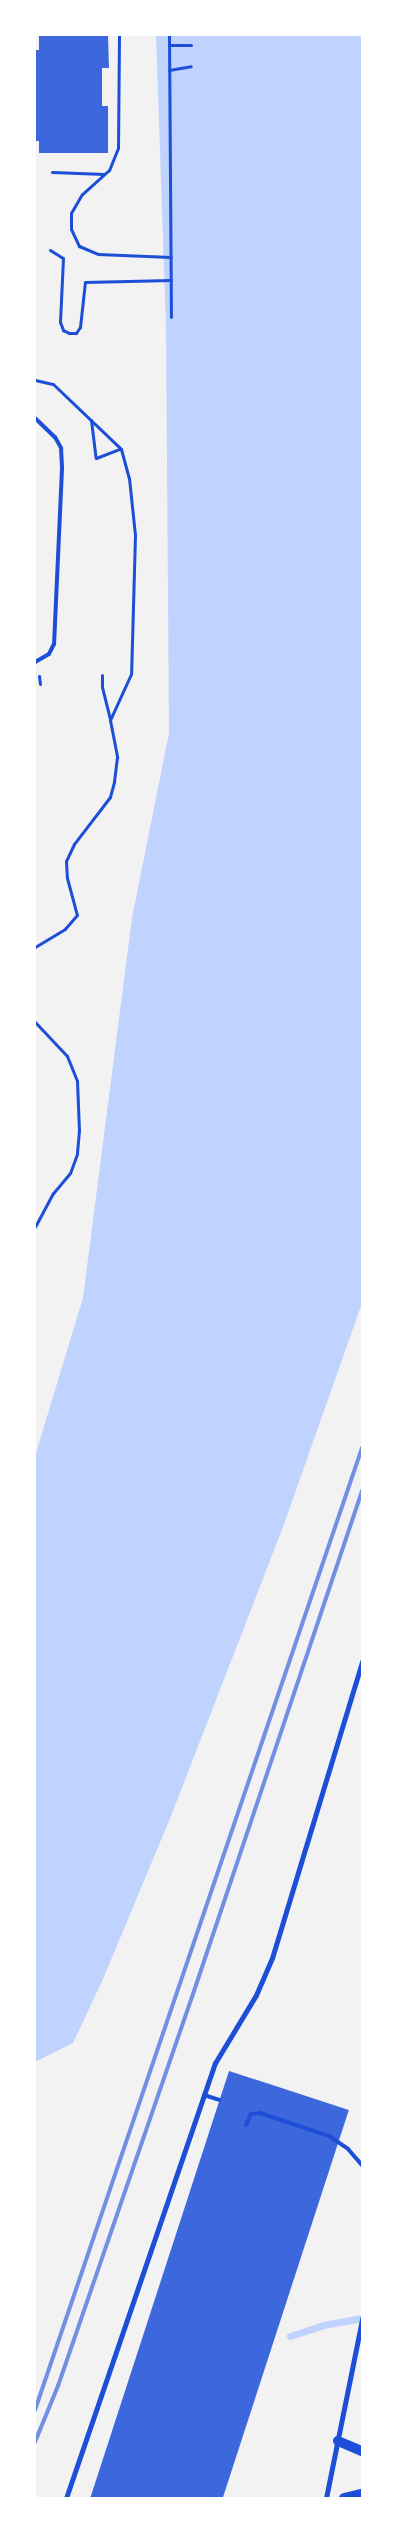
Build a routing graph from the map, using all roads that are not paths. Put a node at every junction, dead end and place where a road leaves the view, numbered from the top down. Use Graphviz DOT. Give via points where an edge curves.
graph roads {
  1 [pos="35,418"];
  2 [pos="35,662"];
  3 [pos="362,1661"];
  4 [pos="204,2095"];
  5 [pos="219,2100"];
  6 [pos="246,2125"];
  7 [pos="362,2165"];
  8 [pos="362,2319"];
  9 [pos="338,2441"];
  10 [pos="362,2451"];
  11 [pos="362,2494"];
  12 [pos="66,2498"];
  13 [pos="326,2498"];
  14 [pos="344,2498"];
  1 -- 2 [label="lane" via="55,437 61,448 62,468 54,644 49,654"];
  3 -- 4 [label="street" via="266,1975 221,2050"];
  4 -- 5 [label="lane"];
  4 -- 12 [label="street"];
  6 -- 7 [label="lane" via="251,2114 260,2113 339,2142"];
  8 -- 9 [label="street"];
  9 -- 10 [label="main road"];
  9 -- 13 [label="street"];
  11 -- 14 [label="main road"];
}
